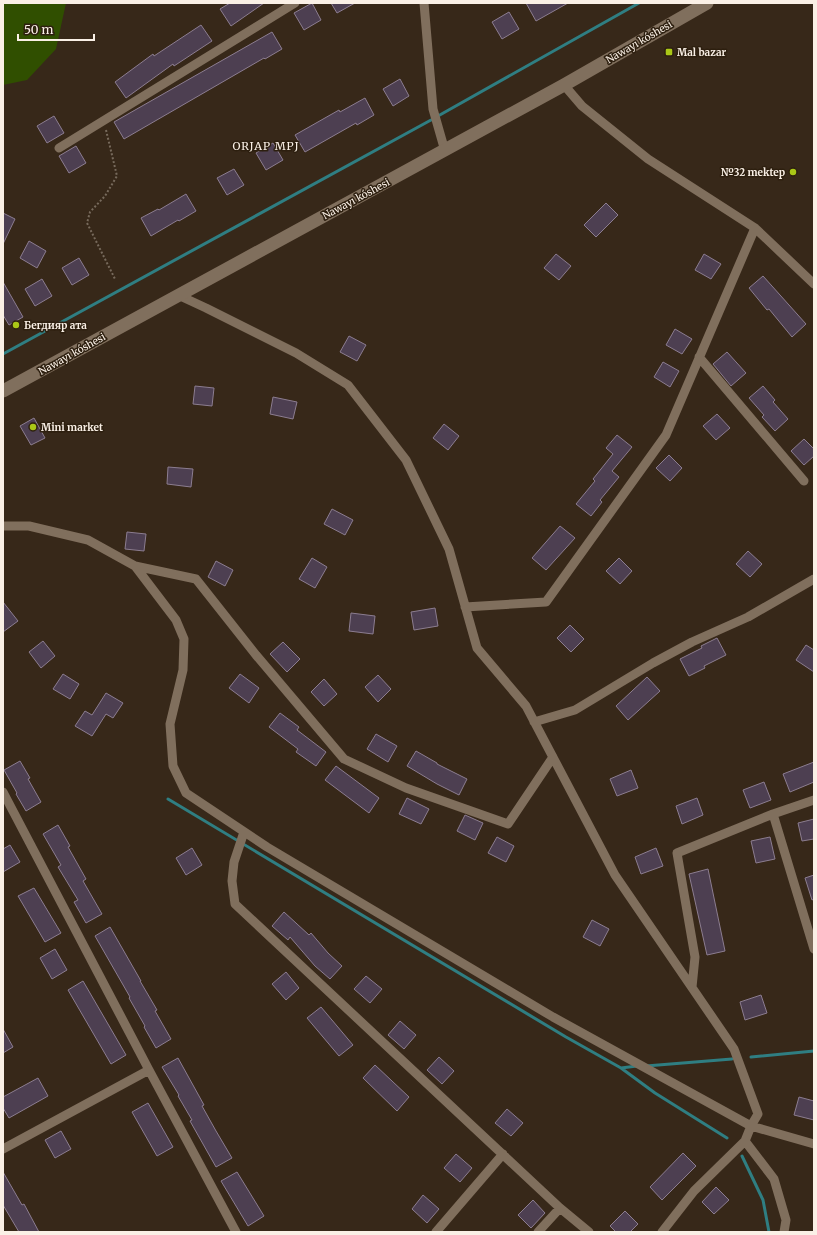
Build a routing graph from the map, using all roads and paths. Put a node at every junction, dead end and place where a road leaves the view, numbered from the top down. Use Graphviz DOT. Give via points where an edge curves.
graph roads {
  1 [pos="295,3"];
  2 [pos="424,3"];
  3 [pos="703,4"];
  4 [pos="564,85"];
  5 [pos="104,121"];
  6 [pos="59,148"];
  7 [pos="445,151"];
  8 [pos="755,228"];
  9 [pos="115,280"];
  10 [pos="814,284"];
  11 [pos="178,295"];
  12 [pos="699,357"];
  13 [pos="3,392"];
  14 [pos="804,481"];
  15 [pos="3,526"];
  16 [pos="135,566"];
  17 [pos="814,579"];
  18 [pos="465,607"];
  19 [pos="534,722"];
  20 [pos="553,756"];
  21 [pos="3,792"];
  22 [pos="814,800"];
  23 [pos="772,814"];
  24 [pos="244,832"];
  25 [pos="814,949"];
  26 [pos="692,987"];
  27 [pos="149,1070"];
  28 [pos="751,1126"];
  29 [pos="745,1141"];
  30 [pos="814,1144"];
  31 [pos="3,1149"];
  32 [pos="502,1154"];
  33 [pos="560,1208"];
  34 [pos="236,1232"];
  35 [pos="436,1232"];
  36 [pos="538,1232"];
  37 [pos="589,1232"];
  38 [pos="662,1232"];
  39 [pos="784,1232"];
  1 -- 5 [label="street"];
  2 -- 7 [label="street" via="433,109"];
  3 -- 4 [label="main road, Nawayı kóshesi"];
  4 -- 7 [label="main road, Nawayı kóshesi"];
  4 -- 8 [label="street" via="582,106 648,159"];
  5 -- 6 [label="street"];
  5 -- 9 [label="path" via="117,176 105,196 90,212 87,223"];
  7 -- 11 [label="main road, Nawayı kóshesi"];
  8 -- 10 [label="street"];
  8 -- 12 [label="street"];
  11 -- 13 [label="main road, Nawayı kóshesi"];
  11 -- 18 [label="street" via="296,353 348,385 406,460 449,549"];
  12 -- 14 [label="street"];
  12 -- 18 [label="street" via="666,435 546,602"];
  15 -- 16 [label="street" via="29,526 88,540"];
  16 -- 20 [label="street" via="196,579 344,759 406,788 508,824"];
  16 -- 24 [label="street" via="176,620 184,639 183,670 170,724 173,766 186,793"];
  17 -- 19 [label="street" via="748,618 692,642 653,663 575,710"];
  18 -- 19 [label="street" via="477,648 526,706"];
  19 -- 20 [label="street"];
  20 -- 26 [label="street" via="615,875"];
  21 -- 27 [label="street"];
  22 -- 23 [label="street"];
  23 -- 25 [label="street"];
  23 -- 26 [label="street" via="677,853 695,957"];
  24 -- 28 [label="street" via="553,1017"];
  24 -- 32 [label="street" via="234,862 232,881 235,904"];
  26 -- 28 [label="street" via="734,1049 758,1114"];
  27 -- 31 [label="street"];
  27 -- 34 [label="street"];
  28 -- 29 [label="street"];
  28 -- 30 [label="street"];
  29 -- 38 [label="street" via="694,1191"];
  29 -- 39 [label="street" via="774,1179 786,1220"];
  32 -- 33 [label="street"];
  32 -- 35 [label="street"];
  33 -- 36 [label="street"];
  33 -- 37 [label="street"];
}
